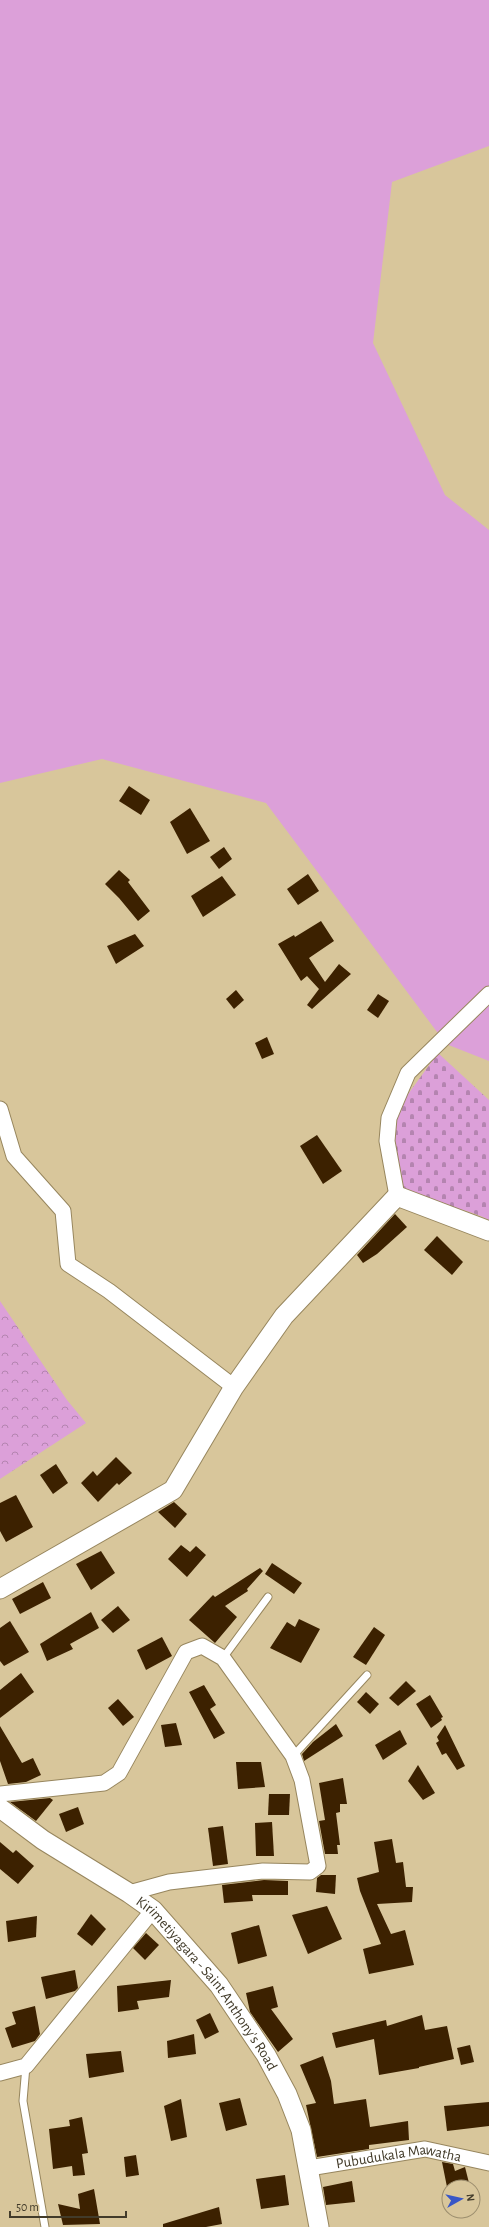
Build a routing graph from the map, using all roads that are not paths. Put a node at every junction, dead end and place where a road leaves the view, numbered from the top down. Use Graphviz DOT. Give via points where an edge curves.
graph roads {
  1 [pos="489,994"];
  2 [pos="0,1108"];
  3 [pos="397,1196"];
  4 [pos="489,1231"];
  5 [pos="234,1387"];
  6 [pos="0,1589"];
  7 [pos="268,1597"];
  8 [pos="223,1658"];
  9 [pos="367,1675"];
  10 [pos="293,1756"];
  11 [pos="1,1807"];
  12 [pos="129,1893"];
  13 [pos="153,1910"];
  14 [pos="26,2066"];
  15 [pos="0,2073"];
  16 [pos="489,2163"];
  17 [pos="309,2168"];
  18 [pos="45,2227"];
  19 [pos="319,2227"];
  1 -- 3 [label="street" via="408,1073 389,1118 388,1141"];
  2 -- 5 [label="street" via="14,1156 63,1211 68,1264 110,1291"];
  3 -- 4 [label="street"];
  3 -- 5 [label="street" via="284,1316"];
  5 -- 6 [label="street" via="173,1490"];
  7 -- 8 [label="lane"];
  8 -- 10 [label="street"];
  8 -- 11 [label="street" via="202,1646 186,1652 119,1773 104,1783"];
  9 -- 10 [label="lane"];
  10 -- 12 [label="street" via="302,1780 318,1866 310,1872 263,1871 169,1882"];
  11 -- 12 [label="street, Kirimetiyagara - Saint Anthony's Road" via="43,1840"];
  12 -- 13 [label="street, Kirimetiyagara - Saint Anthony's Road"];
  13 -- 14 [label="street"];
  13 -- 17 [label="street, Kirimetiyagara - Saint Anthony's Road" via="219,1985 266,2055 287,2094 301,2130"];
  14 -- 15 [label="street"];
  14 -- 18 [label="lane" via="23,2101"];
  16 -- 17 [label="street, Pubudukala Mawatha" via="425,2150"];
  17 -- 19 [label="street, Kirimetiyagara - Saint Anthony's Road"];
}
